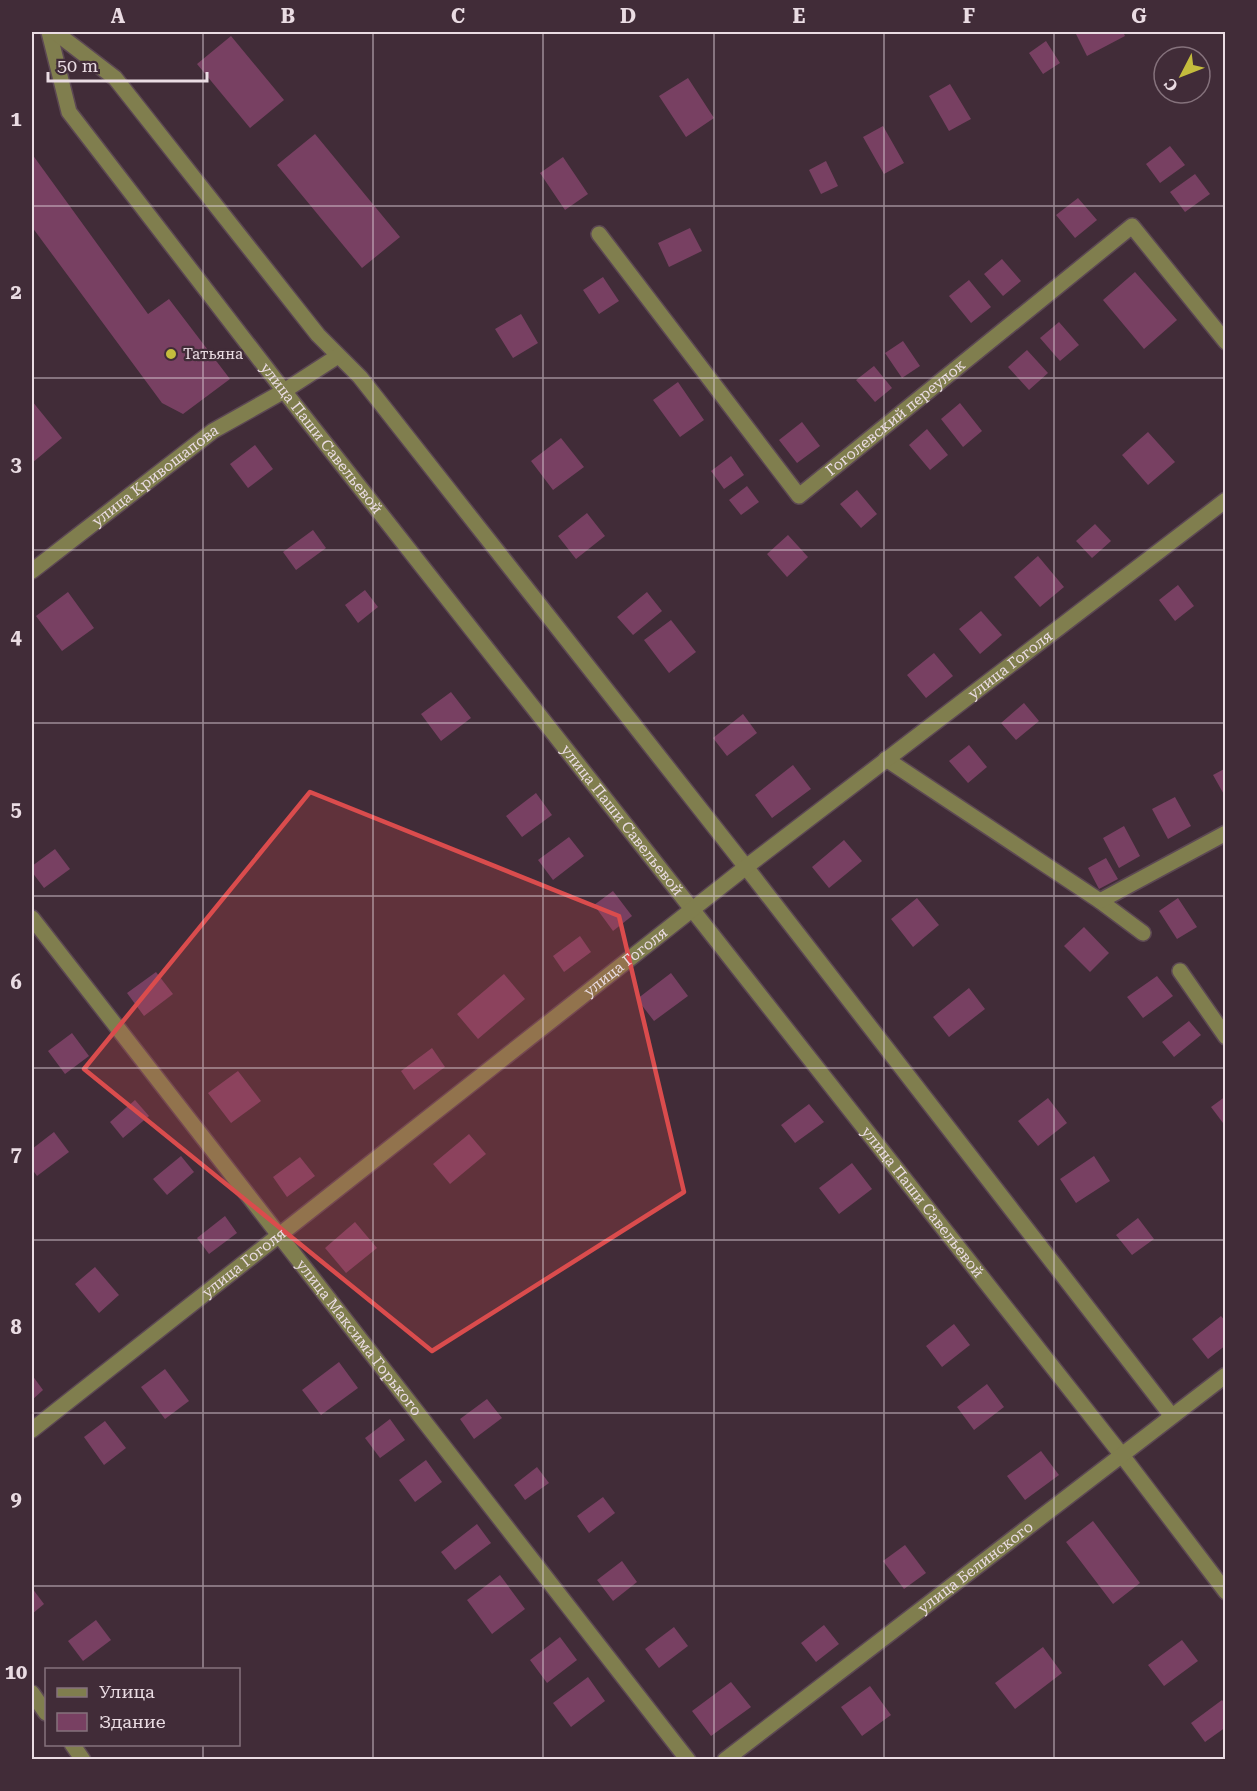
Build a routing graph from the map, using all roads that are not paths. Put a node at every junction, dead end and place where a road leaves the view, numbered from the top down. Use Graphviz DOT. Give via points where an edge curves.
graph roads {
  1 [pos="50,32"];
  2 [pos="55,32"];
  3 [pos="599,234"];
  4 [pos="1226,342"];
  5 [pos="338,356"];
  6 [pos="285,391"];
  7 [pos="1226,500"];
  8 [pos="32,570"];
  9 [pos="886,759"];
  10 [pos="1226,833"];
  11 [pos="746,867"];
  12 [pos="1100,901"];
  13 [pos="692,910"];
  14 [pos="32,918"];
  15 [pos="1143,933"];
  16 [pos="1180,971"];
  17 [pos="1226,1037"];
  18 [pos="277,1235"];
  19 [pos="1226,1375"];
  20 [pos="1171,1415"];
  21 [pos="32,1431"];
  22 [pos="1121,1454"];
  23 [pos="1226,1593"];
  24 [pos="32,1693"];
  25 [pos="45,1712"];
  26 [pos="73,1746"];
  27 [pos="83,1760"];
  28 [pos="688,1760"];
  29 [pos="725,1760"];
  1 -- 6 [label="street, улица Паши Савельевой" via="69,112"];
  2 -- 5 [label="street" via="115,78"];
  3 -- 4 [label="street, Гоголевский переулок" via="799,495 1132,226"];
  5 -- 6 [label="street, улица Кривощапова"];
  5 -- 11 [label="street" via="360,377"];
  6 -- 8 [label="street, улица Кривощапова" via="213,431"];
  6 -- 13 [label="street, улица Паши Савельевой"];
  7 -- 9 [label="street, улица Гоголя"];
  9 -- 11 [label="street, улица Гоголя"];
  9 -- 12 [label="street"];
  10 -- 12 [label="street"];
  11 -- 13 [label="street, улица Гоголя"];
  11 -- 20 [label="street"];
  12 -- 15 [label="street"];
  13 -- 18 [label="street, улица Гоголя"];
  13 -- 22 [label="street, улица Паши Савельевой"];
  14 -- 18 [label="street, улица Максима Горького"];
  16 -- 17 [label="street"];
  18 -- 21 [label="street, улица Гоголя"];
  18 -- 28 [label="street, улица Максима Горького"];
  19 -- 20 [label="street, улица Белинского"];
  20 -- 22 [label="street, улица Белинского"];
  22 -- 23 [label="street, улица Паши Савельевой"];
  22 -- 29 [label="street, улица Белинского"];
  24 -- 25 [label="street"];
  26 -- 27 [label="street"];
}
